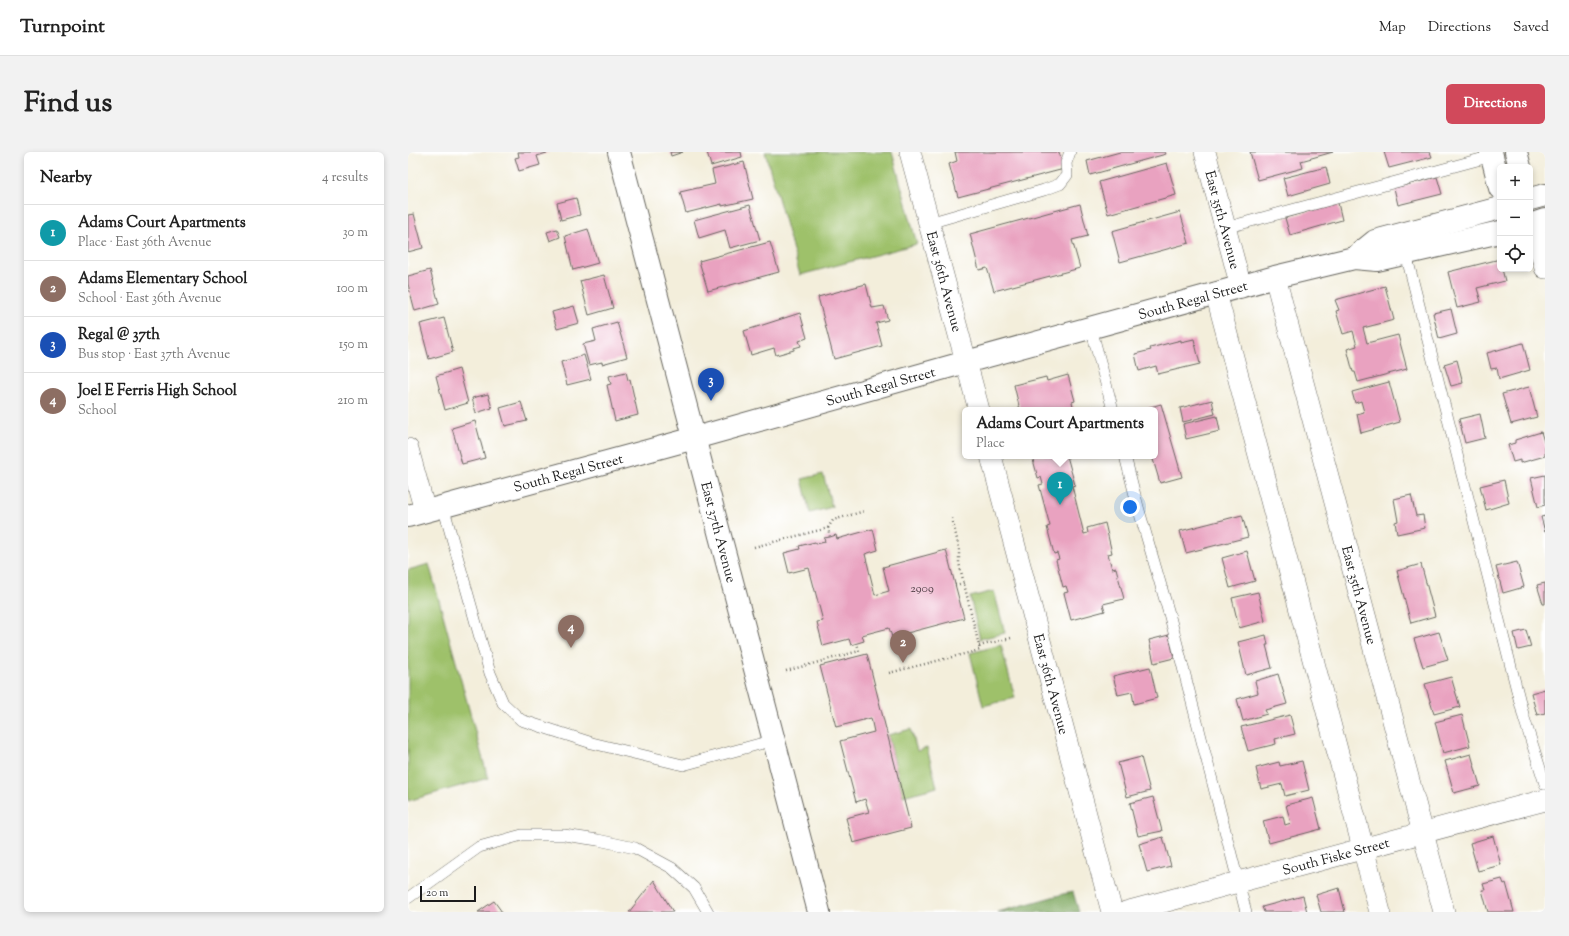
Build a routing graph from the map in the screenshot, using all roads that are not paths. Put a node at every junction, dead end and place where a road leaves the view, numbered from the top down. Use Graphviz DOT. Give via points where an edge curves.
graph roads {
  1 [pos="618,152"];
  2 [pos="910,152"];
  3 [pos="1070,152"];
  4 [pos="1205,152"];
  5 [pos="1516,152"];
  6 [pos="1491,154"];
  7 [pos="1519,164"];
  8 [pos="1497,177"];
  9 [pos="1545,195"];
  10 [pos="1533,198"];
  11 [pos="1497,209"];
  12 [pos="1537,220"];
  13 [pos="929,223"];
  14 [pos="1225,228"];
  15 [pos="1497,233"];
  16 [pos="1406,254"];
  17 [pos="1354,258"];
  18 [pos="1545,268"];
  19 [pos="1275,278"];
  20 [pos="1241,287"];
  21 [pos="1216,293"];
  22 [pos="1091,328"];
  23 [pos="966,362"];
  24 [pos="978,407"];
  25 [pos="1112,407"];
  26 [pos="695,438"];
  27 [pos="408,449"];
  28 [pos="992,459"];
  29 [pos="1125,459"];
  30 [pos="425,511"];
  31 [pos="774,740"];
  32 [pos="1545,784"];
  33 [pos="1545,800"];
  34 [pos="1422,832"];
  35 [pos="1364,848"];
  36 [pos="1238,882"];
  37 [pos="408,898"];
  38 [pos="708,912"];
  39 [pos="819,912"];
  40 [pos="1112,912"];
  41 [pos="1126,912"];
  42 [pos="1246,912"];
  43 [pos="1380,912"];
  44 [pos="1444,912"];
  1 -- 26 [label="main road, East 37th Avenue"];
  2 -- 13 [label="street, East 36th Avenue"];
  3 -- 13 [label="lane" via="1066,163 1067,174 1060,184"];
  4 -- 14 [label="street, East 35th Avenue"];
  5 -- 7 [label="main road"];
  6 -- 8 [label="main road"];
  6 -- 14 [label="lane"];
  9 -- 10 [label="main road"];
  11 -- 17 [label="main road, South Regal Street" via="1375,240"];
  12 -- 18 [label="street"];
  13 -- 23 [label="street, East 36th Avenue"];
  14 -- 20 [label="street, East 35th Avenue"];
  15 -- 16 [label="main road, South Regal Street"];
  16 -- 17 [label="main road, South Regal Street" via="1378,260"];
  16 -- 32 [label="lane" via="1524,718"];
  17 -- 19 [label="main road, South Regal Street"];
  19 -- 20 [label="main road, South Regal Street"];
  19 -- 34 [label="street, East 35th Avenue"];
  20 -- 21 [label="main road, South Regal Street"];
  21 -- 22 [label="main road, South Regal Street"];
  21 -- 35 [label="street"];
  22 -- 23 [label="main road, South Regal Street"];
  22 -- 25 [label="lane"];
  23 -- 24 [label="street, East 36th Avenue"];
  23 -- 26 [label="main road, South Regal Street"];
  26 -- 30 [label="main road, South Regal Street"];
  26 -- 31 [label="main road, East 37th Avenue"];
  27 -- 30 [label="street"];
  28 -- 40 [label="street, East 36th Avenue"];
  29 -- 36 [label="lane" via="1170,617"];
  30 -- 31 [label="lane" via="503,703 521,720 592,743 683,765"];
  31 -- 39 [label="main road, East 37th Avenue"];
  33 -- 34 [label="street, South Fiske Street"];
  34 -- 35 [label="street, South Fiske Street"];
  34 -- 44 [label="street, East 35th Avenue"];
  35 -- 36 [label="street, South Fiske Street"];
  35 -- 43 [label="street"];
  36 -- 41 [label="street, South Fiske Street"];
  36 -- 42 [label="lane"];
  37 -- 38 [label="lane" via="479,847 522,835 564,835 635,848 672,868 694,888"];
}
